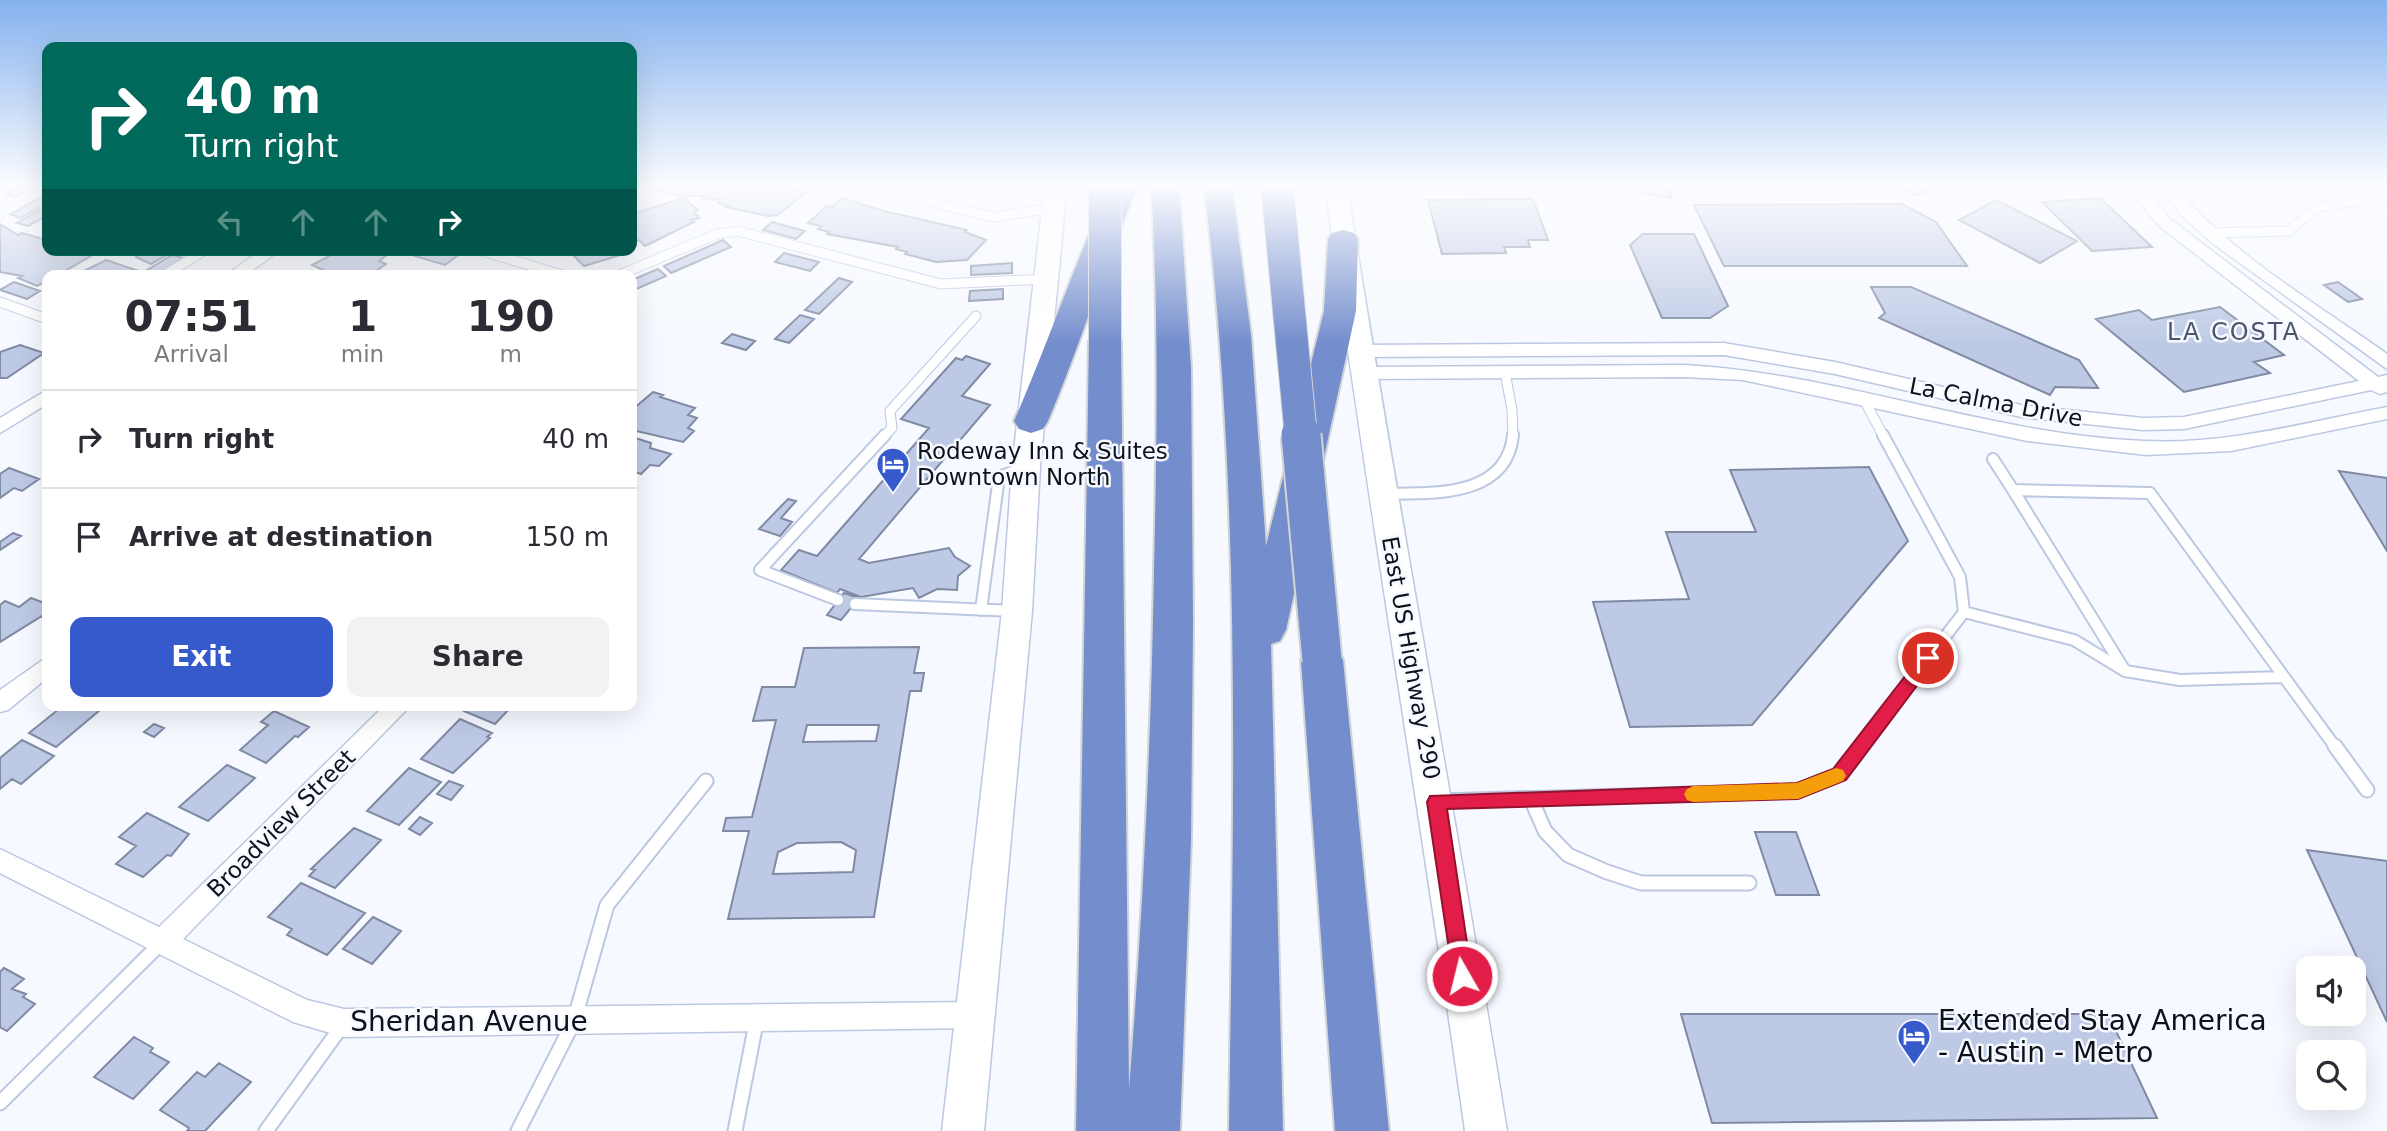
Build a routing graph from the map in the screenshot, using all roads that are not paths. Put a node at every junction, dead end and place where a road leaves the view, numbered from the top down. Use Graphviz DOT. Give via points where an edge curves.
graph roads {
  1 [pos="708,238"];
  2 [pos="764,238"];
  3 [pos="1051,238"];
  4 [pos="1101,238"];
  5 [pos="1105,238"];
  6 [pos="1167,238"];
  7 [pos="1223,238"];
  8 [pos="1282,238"];
  9 [pos="2184,238"];
  10 [pos="2217,238"];
  11 [pos="1343,239"];
  12 [pos="195,256"];
  13 [pos="263,256"];
  14 [pos="498,256"];
  15 [pos="173,270"];
  16 [pos="242,270"];
  17 [pos="545,270"];
  18 [pos="632,270"];
  19 [pos="1046,279"];
  20 [pos="0,302"];
  21 [pos="976,316"];
  22 [pos="42,317"];
  23 [pos="2326,319"];
  24 [pos="2294,323"];
  25 [pos="1642,348"];
  26 [pos="1361,362"];
  27 [pos="2387,363"];
  28 [pos="1654,371"];
  29 [pos="1505,372"];
  30 [pos="1853,372"];
  31 [pos="2383,386"];
  32 [pos="1863,398"];
  33 [pos="42,399"];
  34 [pos="2387,413"];
  35 [pos="1031,421"];
  36 [pos="0,427"];
  37 [pos="1993,458"];
  38 [pos="1026,467"];
  39 [pos="2013,490"];
  40 [pos="1382,494"];
  41 [pos="838,600"];
  42 [pos="855,604"];
  43 [pos="981,610"];
  44 [pos="1017,611"];
  45 [pos="1964,612"];
  46 [pos="42,670"];
  47 [pos="2125,671"];
  48 [pos="2284,677"];
  49 [pos="1252,697"];
  50 [pos="0,703"];
  51 [pos="394,711"];
  52 [pos="706,781"];
  53 [pos="2367,790"];
  54 [pos="1531,799"];
  55 [pos="1436,802"];
  56 [pos="0,860"];
  57 [pos="1749,883"];
  58 [pos="162,942"];
  59 [pos="974,1015"];
  60 [pos="757,1018"];
  61 [pos="574,1021"];
  62 [pos="345,1023"];
  63 [pos="0,1103"];
  64 [pos="266,1131"];
  65 [pos="518,1131"];
  66 [pos="735,1131"];
  67 [pos="963,1131"];
  68 [pos="1104,1131"];
  69 [pos="1153,1131"];
  70 [pos="1256,1131"];
  71 [pos="1362,1131"];
  72 [pos="1486,1131"];
  1 -- 18 [label="lane"];
  2 -- 19 [label="lane" via="941,284"];
  3 -- 19 [label="main road"];
  4 -- 35 [label="highway"];
  5 -- 68 [label="highway, bridge"];
  6 -- 69 [label="highway" via="1175,403 1173,688"];
  7 -- 49 [label="highway" via="1240,402"];
  8 -- 71 [label="highway, bridge"];
  9 -- 24 [label="street"];
  10 -- 23 [label="street"];
  11 -- 26 [label="main road, East US Highway 290"];
  11 -- 49 [label="highway" via="1340,311 1275,579"];
  12 -- 15 [label="lane"];
  13 -- 16 [label="street"];
  14 -- 17 [label="lane"];
  19 -- 35 [label="main road"];
  20 -- 22 [label="lane"];
  21 -- 41 [label="lane" via="890,411 892,428 760,570"];
  23 -- 24 [label="street"];
  23 -- 27 [label="street"];
  24 -- 31 [label="street"];
  25 -- 26 [label="street, La Calma Drive"];
  25 -- 28 [label="street"];
  25 -- 30 [label="street, La Calma Drive" via="1724,349"];
  26 -- 29 [label="street, La Calma Drive"];
  26 -- 40 [label="main road, East US Highway 290"];
  28 -- 29 [label="street, La Calma Drive"];
  28 -- 32 [label="street, La Calma Drive" via="1743,374"];
  29 -- 40 [label="lane" via="1515,417 1514,444 1503,467 1474,487 1441,494"];
  30 -- 31 [label="street, La Calma Drive" via="2021,411 2143,424 2184,423"];
  30 -- 32 [label="street"];
  32 -- 34 [label="street, La Calma Drive" via="2027,435 2146,448 2242,443"];
  32 -- 45 [label="lane" via="1960,577"];
  33 -- 36 [label="street"];
  35 -- 38 [label="main road"];
  37 -- 39 [label="lane"];
  38 -- 43 [label="lane" via="999,477"];
  38 -- 44 [label="main road"];
  39 -- 47 [label="lane"];
  39 -- 48 [label="lane" via="2150,493"];
  40 -- 55 [label="main road, East US Highway 290"];
  42 -- 43 [label="lane"];
  43 -- 44 [label="lane"];
  44 -- 59 [label="main road"];
  45 -- 47 [label="lane" via="2074,640"];
  45 -- 54 [label="lane" via="1840,774 1798,791"];
  46 -- 50 [label="street"];
  47 -- 48 [label="lane" via="2180,680"];
  48 -- 53 [label="lane"];
  49 -- 70 [label="highway"];
  51 -- 58 [label="street, Broadview Street"];
  52 -- 61 [label="lane" via="607,905"];
  54 -- 55 [label="lane"];
  54 -- 57 [label="lane" via="1545,831 1568,855 1607,872 1641,883"];
  55 -- 72 [label="main road, East US Highway 290"];
  56 -- 58 [label="street, Sheridan Avenue"];
  58 -- 62 [label="street, Sheridan Avenue" via="303,1013"];
  58 -- 63 [label="lane"];
  59 -- 60 [label="street, Sheridan Avenue"];
  59 -- 67 [label="main road"];
  60 -- 61 [label="street, Sheridan Avenue"];
  60 -- 66 [label="lane"];
  61 -- 62 [label="street, Sheridan Avenue"];
  61 -- 65 [label="lane"];
  62 -- 64 [label="lane"];
}
